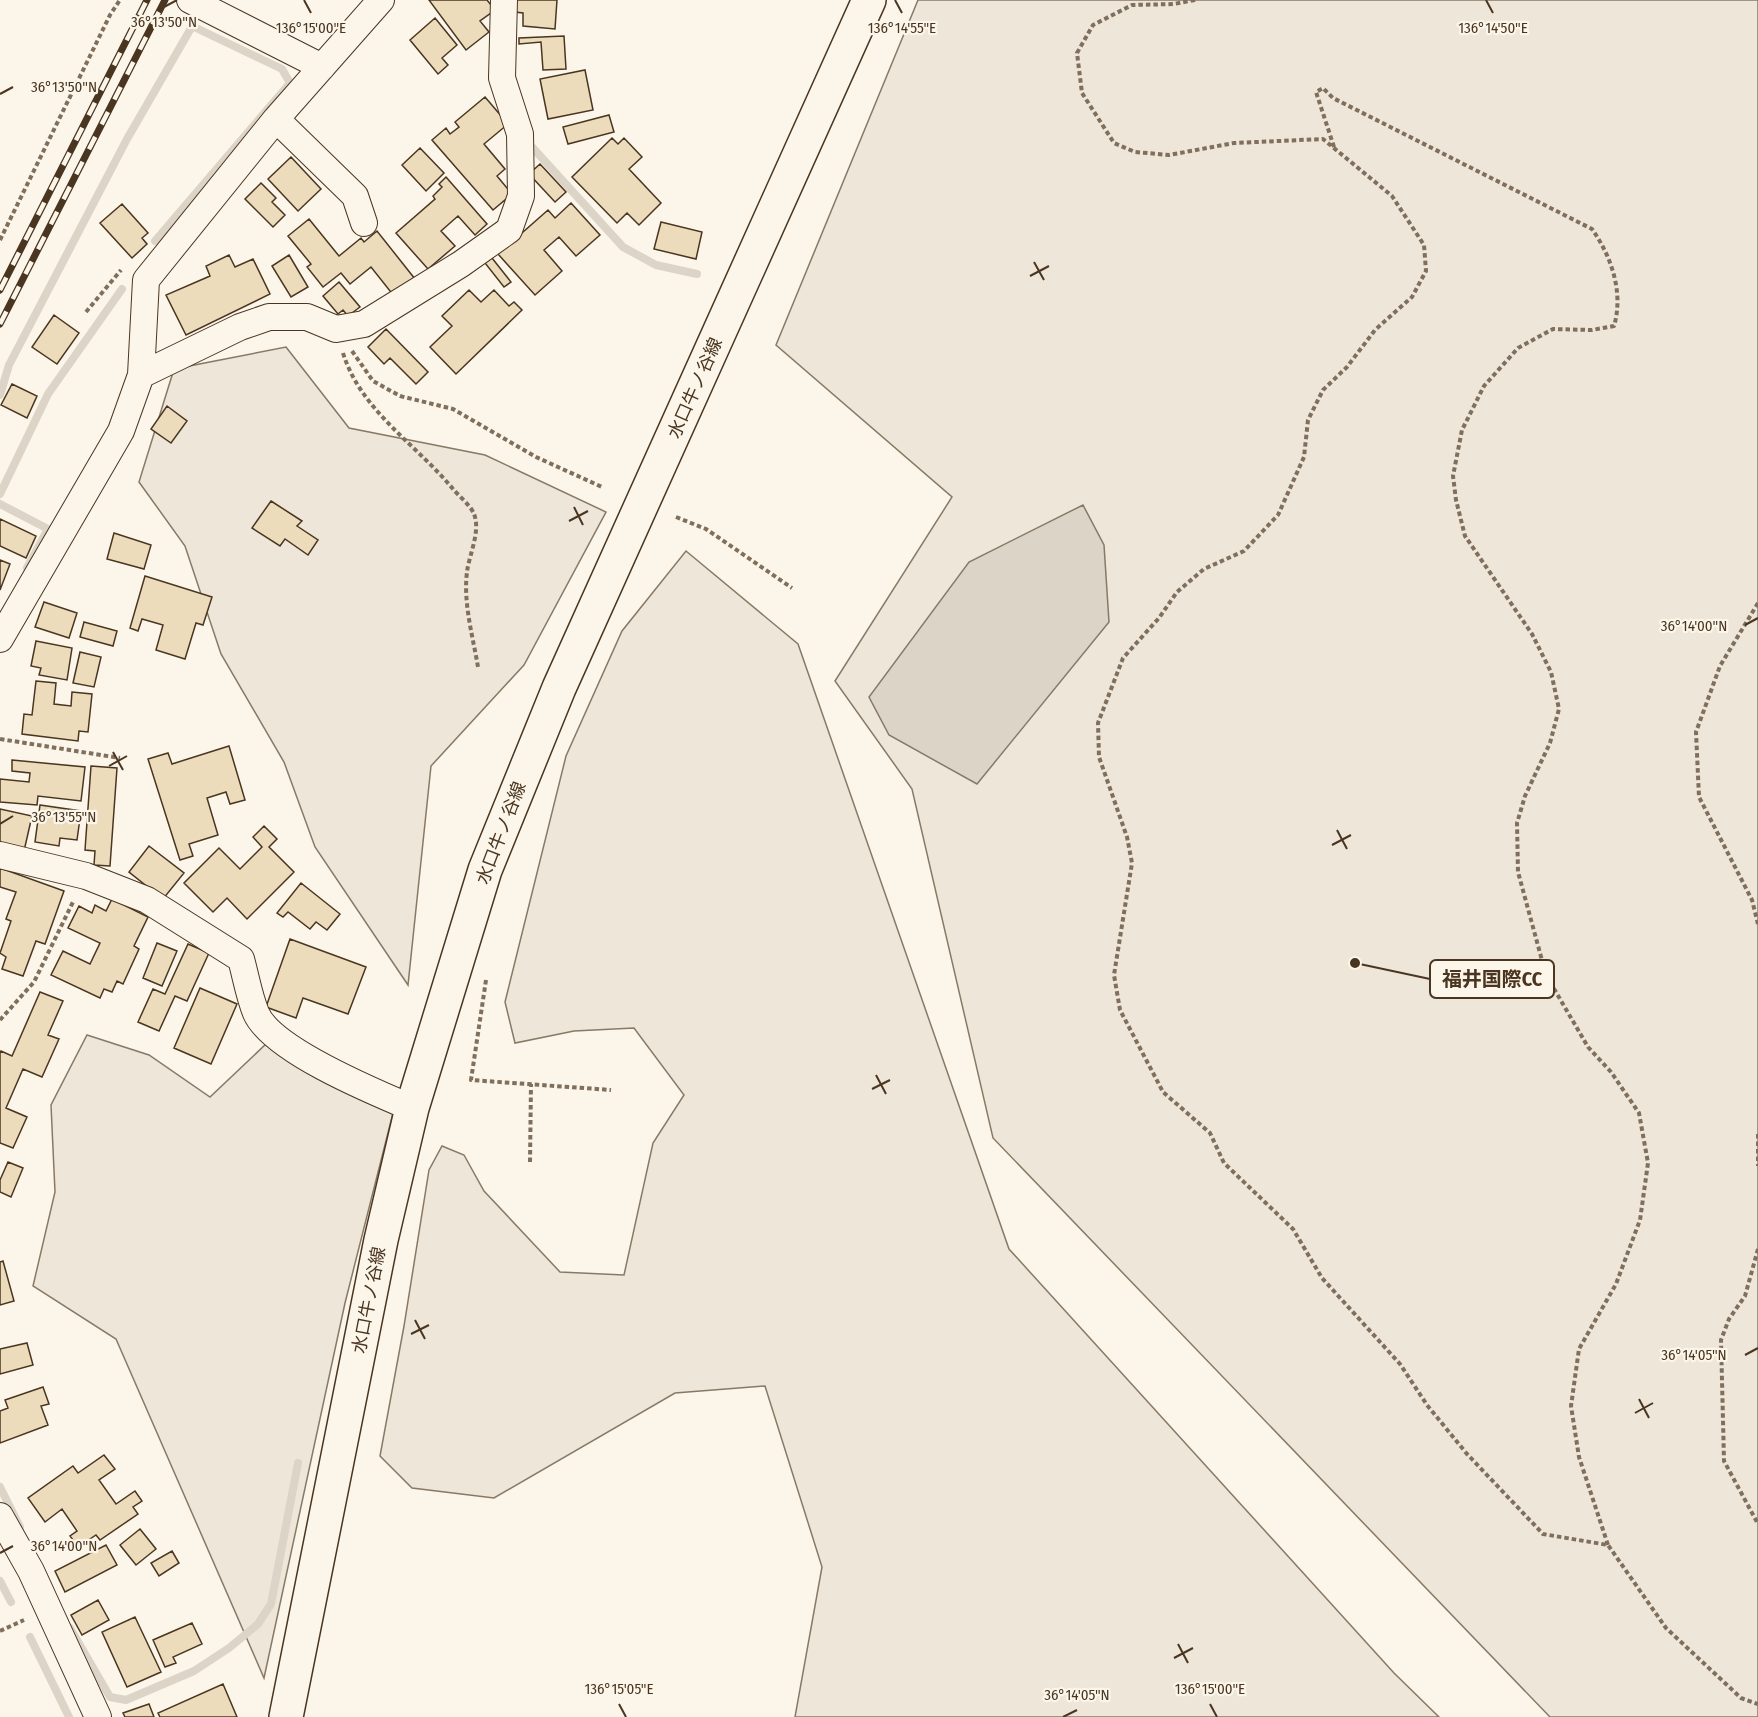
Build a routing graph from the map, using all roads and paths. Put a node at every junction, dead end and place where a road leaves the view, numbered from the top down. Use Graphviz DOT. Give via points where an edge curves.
graph roads {
  1 [pos="120,0"];
  2 [pos="190,0"];
  3 [pos="381,0"];
  4 [pos="504,0"];
  5 [pos="869,0"];
  6 [pos="1195,0"];
  7 [pos="322,67"];
  8 [pos="276,119"];
  9 [pos="1334,148"];
  10 [pos="364,223"];
  11 [pos="0,240"];
  12 [pos="146,281"];
  13 [pos="86,312"];
  14 [pos="336,329"];
  15 [pos="141,375"];
  16 [pos="602,487"];
  17 [pos="676,517"];
  18 [pos="792,588"];
  19 [pos="1758,603"];
  20 [pos="0,639"];
  21 [pos="478,667"];
  22 [pos="0,739"];
  23 [pos="120,758"];
  24 [pos="0,855"];
  25 [pos="86,876"];
  26 [pos="1758,924"];
  27 [pos="488,969"];
  28 [pos="0,1020"];
  29 [pos="531,1084"];
  30 [pos="611,1090"];
  31 [pos="412,1108"];
  32 [pos="1758,1134"];
  33 [pos="530,1162"];
  34 [pos="1758,1166"];
  35 [pos="1758,1249"];
  36 [pos="0,1516"];
  37 [pos="1758,1524"];
  38 [pos="1608,1545"];
  39 [pos="1758,1704"];
  40 [pos="98,1717"];
  41 [pos="286,1717"];
  1 -- 11 [label="path"];
  2 -- 7 [label="street"];
  3 -- 7 [label="street"];
  4 -- 14 [label="street" via="502,78 520,134 521,196 509,230 364,324"];
  5 -- 31 [label="main road, 水口牛ノ谷線" via="559,688 485,870"];
  6 -- 9 [label="path" via="1132,5 1093,25 1077,53 1082,93 1114,143 1135,152 1169,155 1234,143 1295,138 1323,139"];
  7 -- 8 [label="street"];
  8 -- 10 [label="street" via="356,196"];
  8 -- 12 [label="street"];
  9 -- 38 [label="path" via="1392,196 1424,245 1426,271 1412,297 1375,330 1347,367 1323,390 1308,420 1304,457 1278,515 1244,551 1204,569 1177,592 1123,658 1098,723 1099,757 1132,863 1114,975 1120,1010 1163,1092 1210,1133 1224,1163 1293,1229 1322,1278 1400,1364 1427,1406 1467,1454 1544,1534"];
  9 -- 38 [label="path" via="1316,92 1323,88 1333,98 1592,229 1615,276 1618,311 1614,326 1553,329 1518,348 1484,386 1462,430 1454,476 1465,536 1532,634 1551,672 1559,710 1550,743 1517,823 1518,872 1546,975 1588,1047 1639,1113 1648,1163 1640,1220 1616,1284 1579,1349 1571,1406 1579,1457"];
  12 -- 13 [label="path" via="120,270"];
  12 -- 15 [label="street"];
  14 -- 15 [label="street" via="307,317 269,317"];
  14 -- 16 [label="path" via="373,381 400,396 453,409 536,457"];
  14 -- 21 [label="path" via="350,375 373,408 438,471 474,514 475,533 466,574"];
  15 -- 20 [label="street" via="121,430"];
  17 -- 18 [label="path" via="706,529"];
  19 -- 26 [label="path" via="1720,666 1696,732 1699,796 1752,900"];
  22 -- 23 [label="path"];
  24 -- 25 [label="street"];
  25 -- 28 [label="path" via="34,982"];
  25 -- 31 [label="street" via="147,900 241,959 256,1014 270,1032 337,1076"];
  27 -- 29 [label="path" via="471,1080"];
  29 -- 30 [label="path"];
  29 -- 33 [label="path"];
  31 -- 41 [label="main road, 水口牛ノ谷線" via="381,1240"];
  32 -- 34 [label="path"];
  35 -- 37 [label="path" via="1745,1296 1729,1319 1721,1340 1724,1461"];
  36 -- 40 [label="street" via="31,1571"];
  38 -- 39 [label="path" via="1666,1628 1742,1698"];
}
